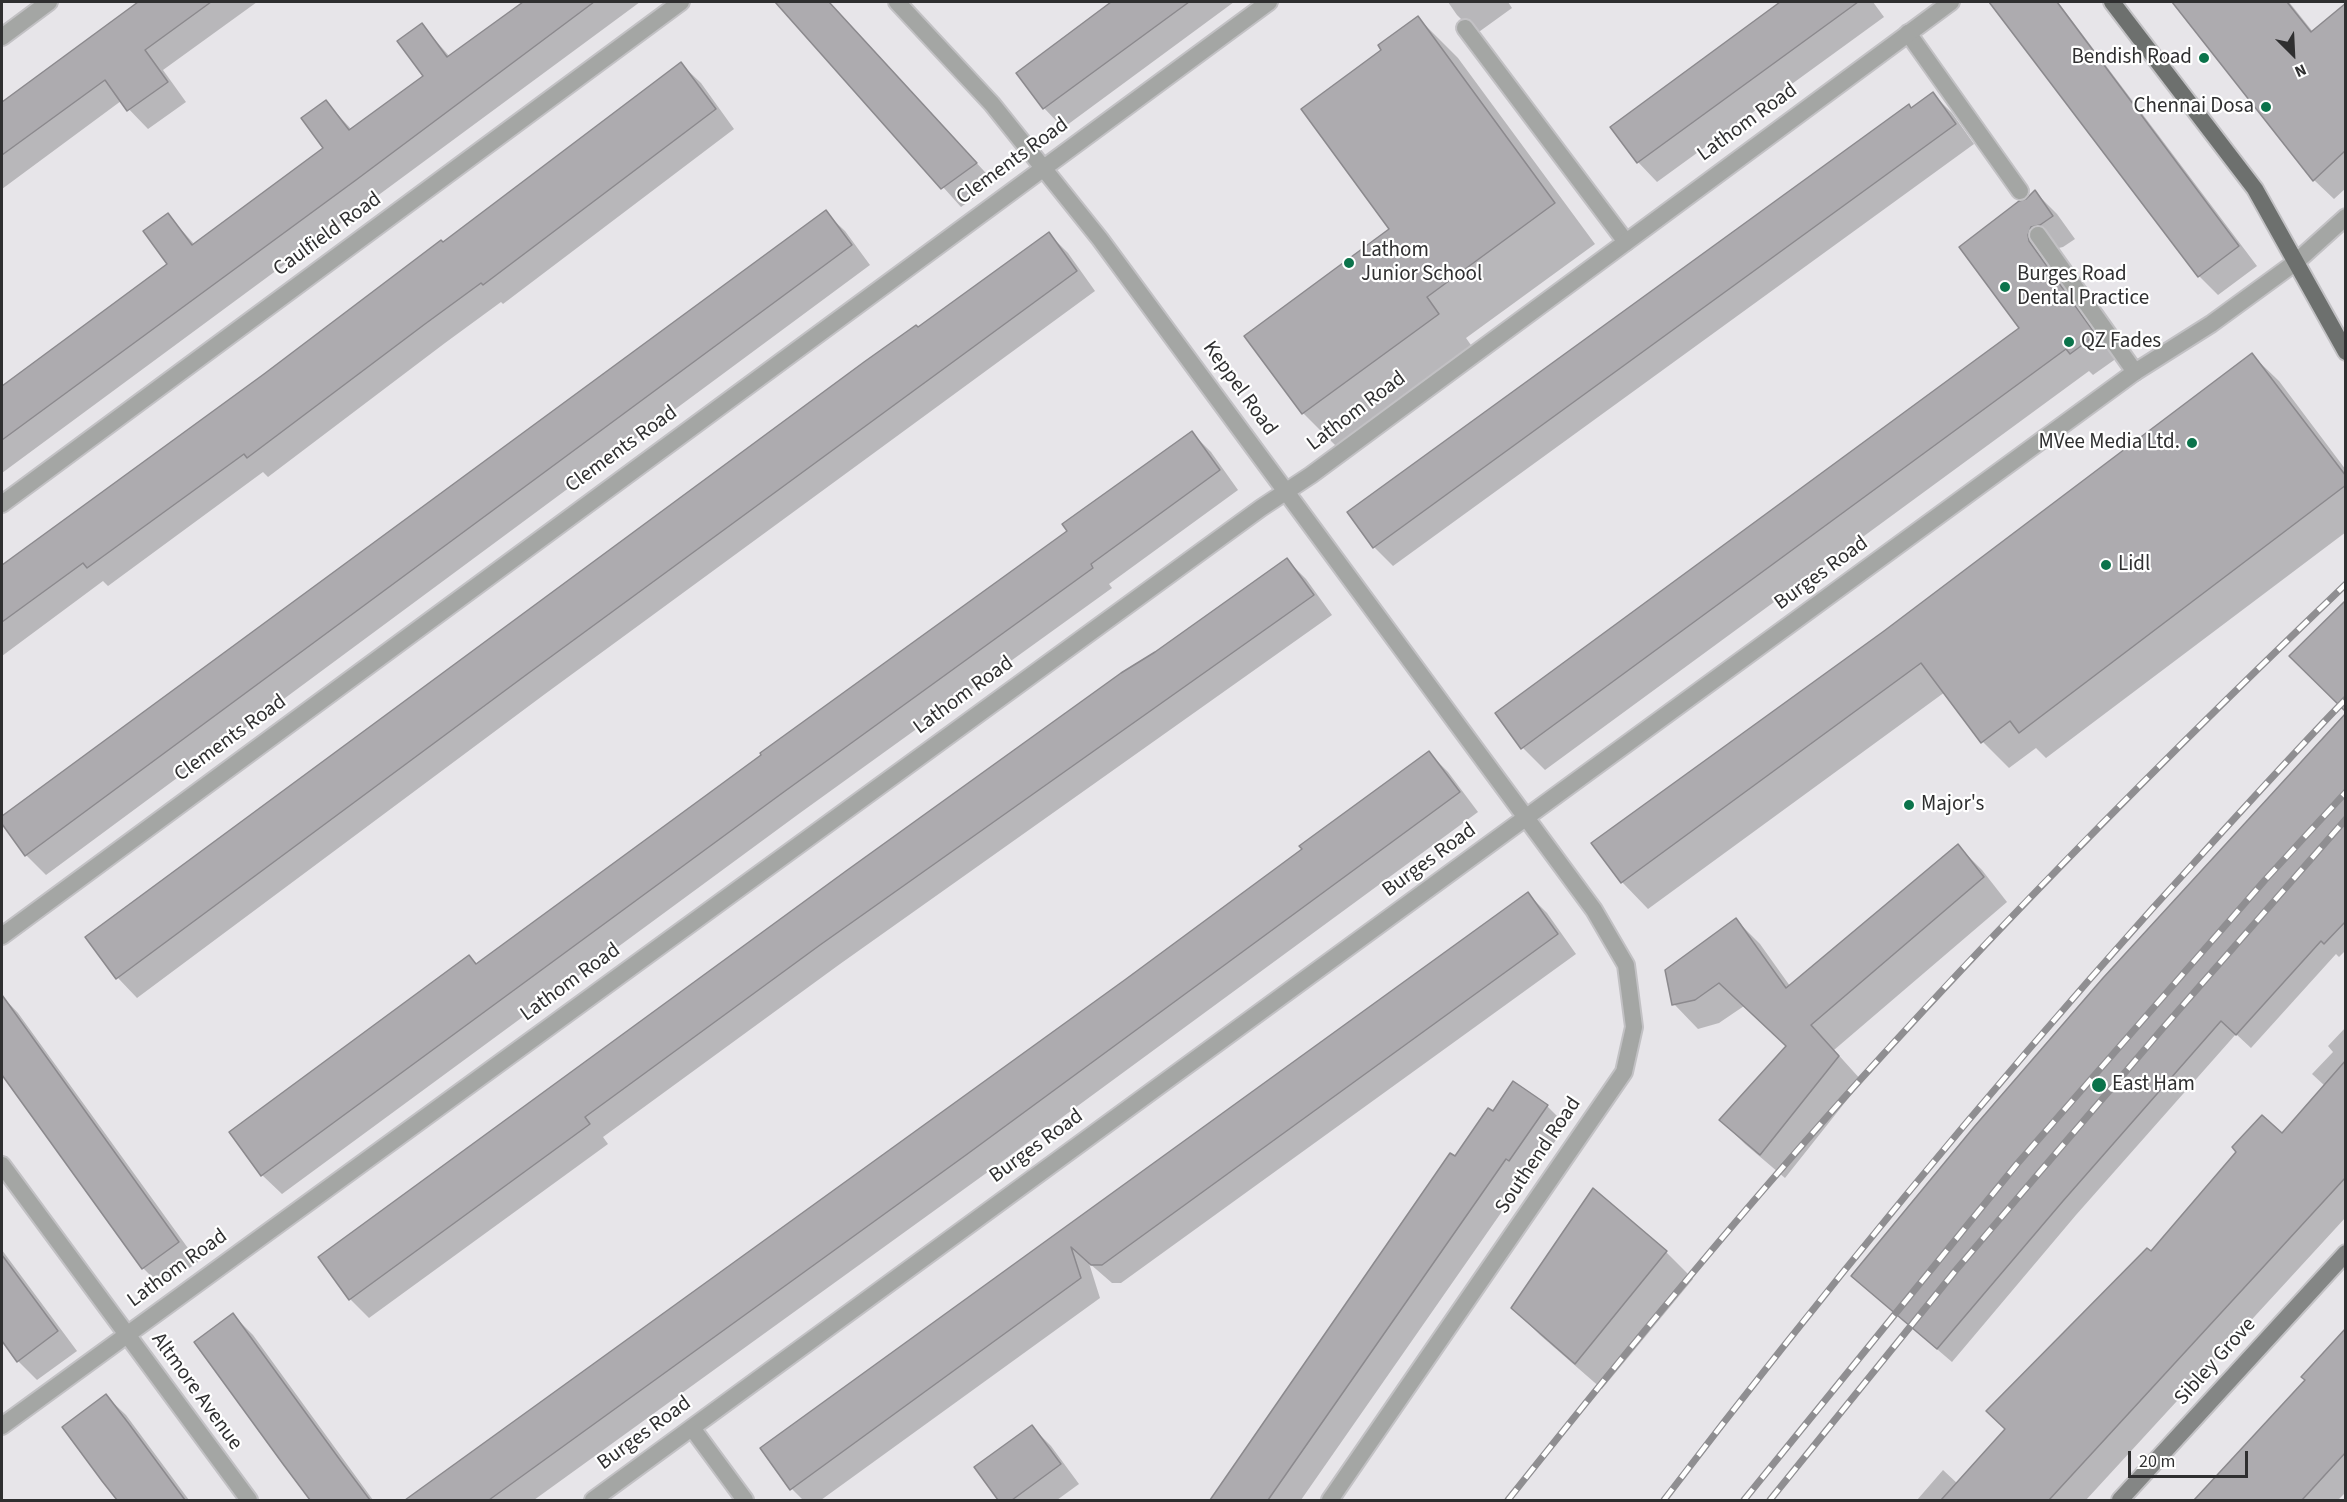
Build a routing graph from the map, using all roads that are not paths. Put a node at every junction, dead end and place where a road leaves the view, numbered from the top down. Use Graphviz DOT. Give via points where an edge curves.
graph roads {
  1 [pos="49,2"];
  2 [pos="681,2"];
  3 [pos="897,2"];
  4 [pos="1269,2"];
  5 [pos="1951,2"];
  6 [pos="2112,2"];
  7 [pos="1465,28"];
  8 [pos="1908,33"];
  9 [pos="2,37"];
  10 [pos="1042,169"];
  11 [pos="2020,191"];
  12 [pos="2346,217"];
  13 [pos="2038,235"];
  14 [pos="1626,242"];
  15 [pos="2296,261"];
  16 [pos="2346,352"];
  17 [pos="2134,372"];
  18 [pos="1286,491"];
  19 [pos="2,504"];
  20 [pos="1527,818"];
  21 [pos="2,936"];
  22 [pos="2,1165"];
  23 [pos="2346,1253"];
  24 [pos="126,1334"];
  25 [pos="2,1426"];
  26 [pos="693,1428"];
  27 [pos="249,1500"];
  28 [pos="593,1500"];
  29 [pos="745,1500"];
  30 [pos="1330,1500"];
  31 [pos="2120,1500"];
  1 -- 9 [label="street"];
  2 -- 19 [label="street, Caulfield Road"];
  3 -- 10 [label="street, Keppel Road" via="992,104"];
  4 -- 10 [label="street, Clements Road"];
  5 -- 8 [label="street, Lathom Road"];
  6 -- 15 [label="main road" via="2255,189"];
  7 -- 14 [label="street"];
  8 -- 11 [label="street"];
  8 -- 14 [label="street, Lathom Road"];
  10 -- 18 [label="street, Keppel Road" via="1100,239"];
  10 -- 21 [label="street, Clements Road"];
  12 -- 15 [label="street, Burges Road"];
  13 -- 17 [label="street"];
  14 -- 18 [label="street, Lathom Road"];
  15 -- 16 [label="main road"];
  15 -- 17 [label="street, Burges Road" via="2211,324"];
  17 -- 20 [label="street, Burges Road"];
  18 -- 20 [label="street, Keppel Road"];
  18 -- 24 [label="street, Lathom Road"];
  20 -- 26 [label="street, Burges Road"];
  20 -- 30 [label="street, Southend Road" via="1594,910 1626,965 1634,1027 1624,1072"];
  22 -- 24 [label="street, Altmore Avenue"];
  23 -- 31 [label="main road, Sibley Grove"];
  24 -- 25 [label="street, Lathom Road"];
  24 -- 27 [label="street, Altmore Avenue"];
  26 -- 28 [label="street, Burges Road"];
  26 -- 29 [label="street"];
}
